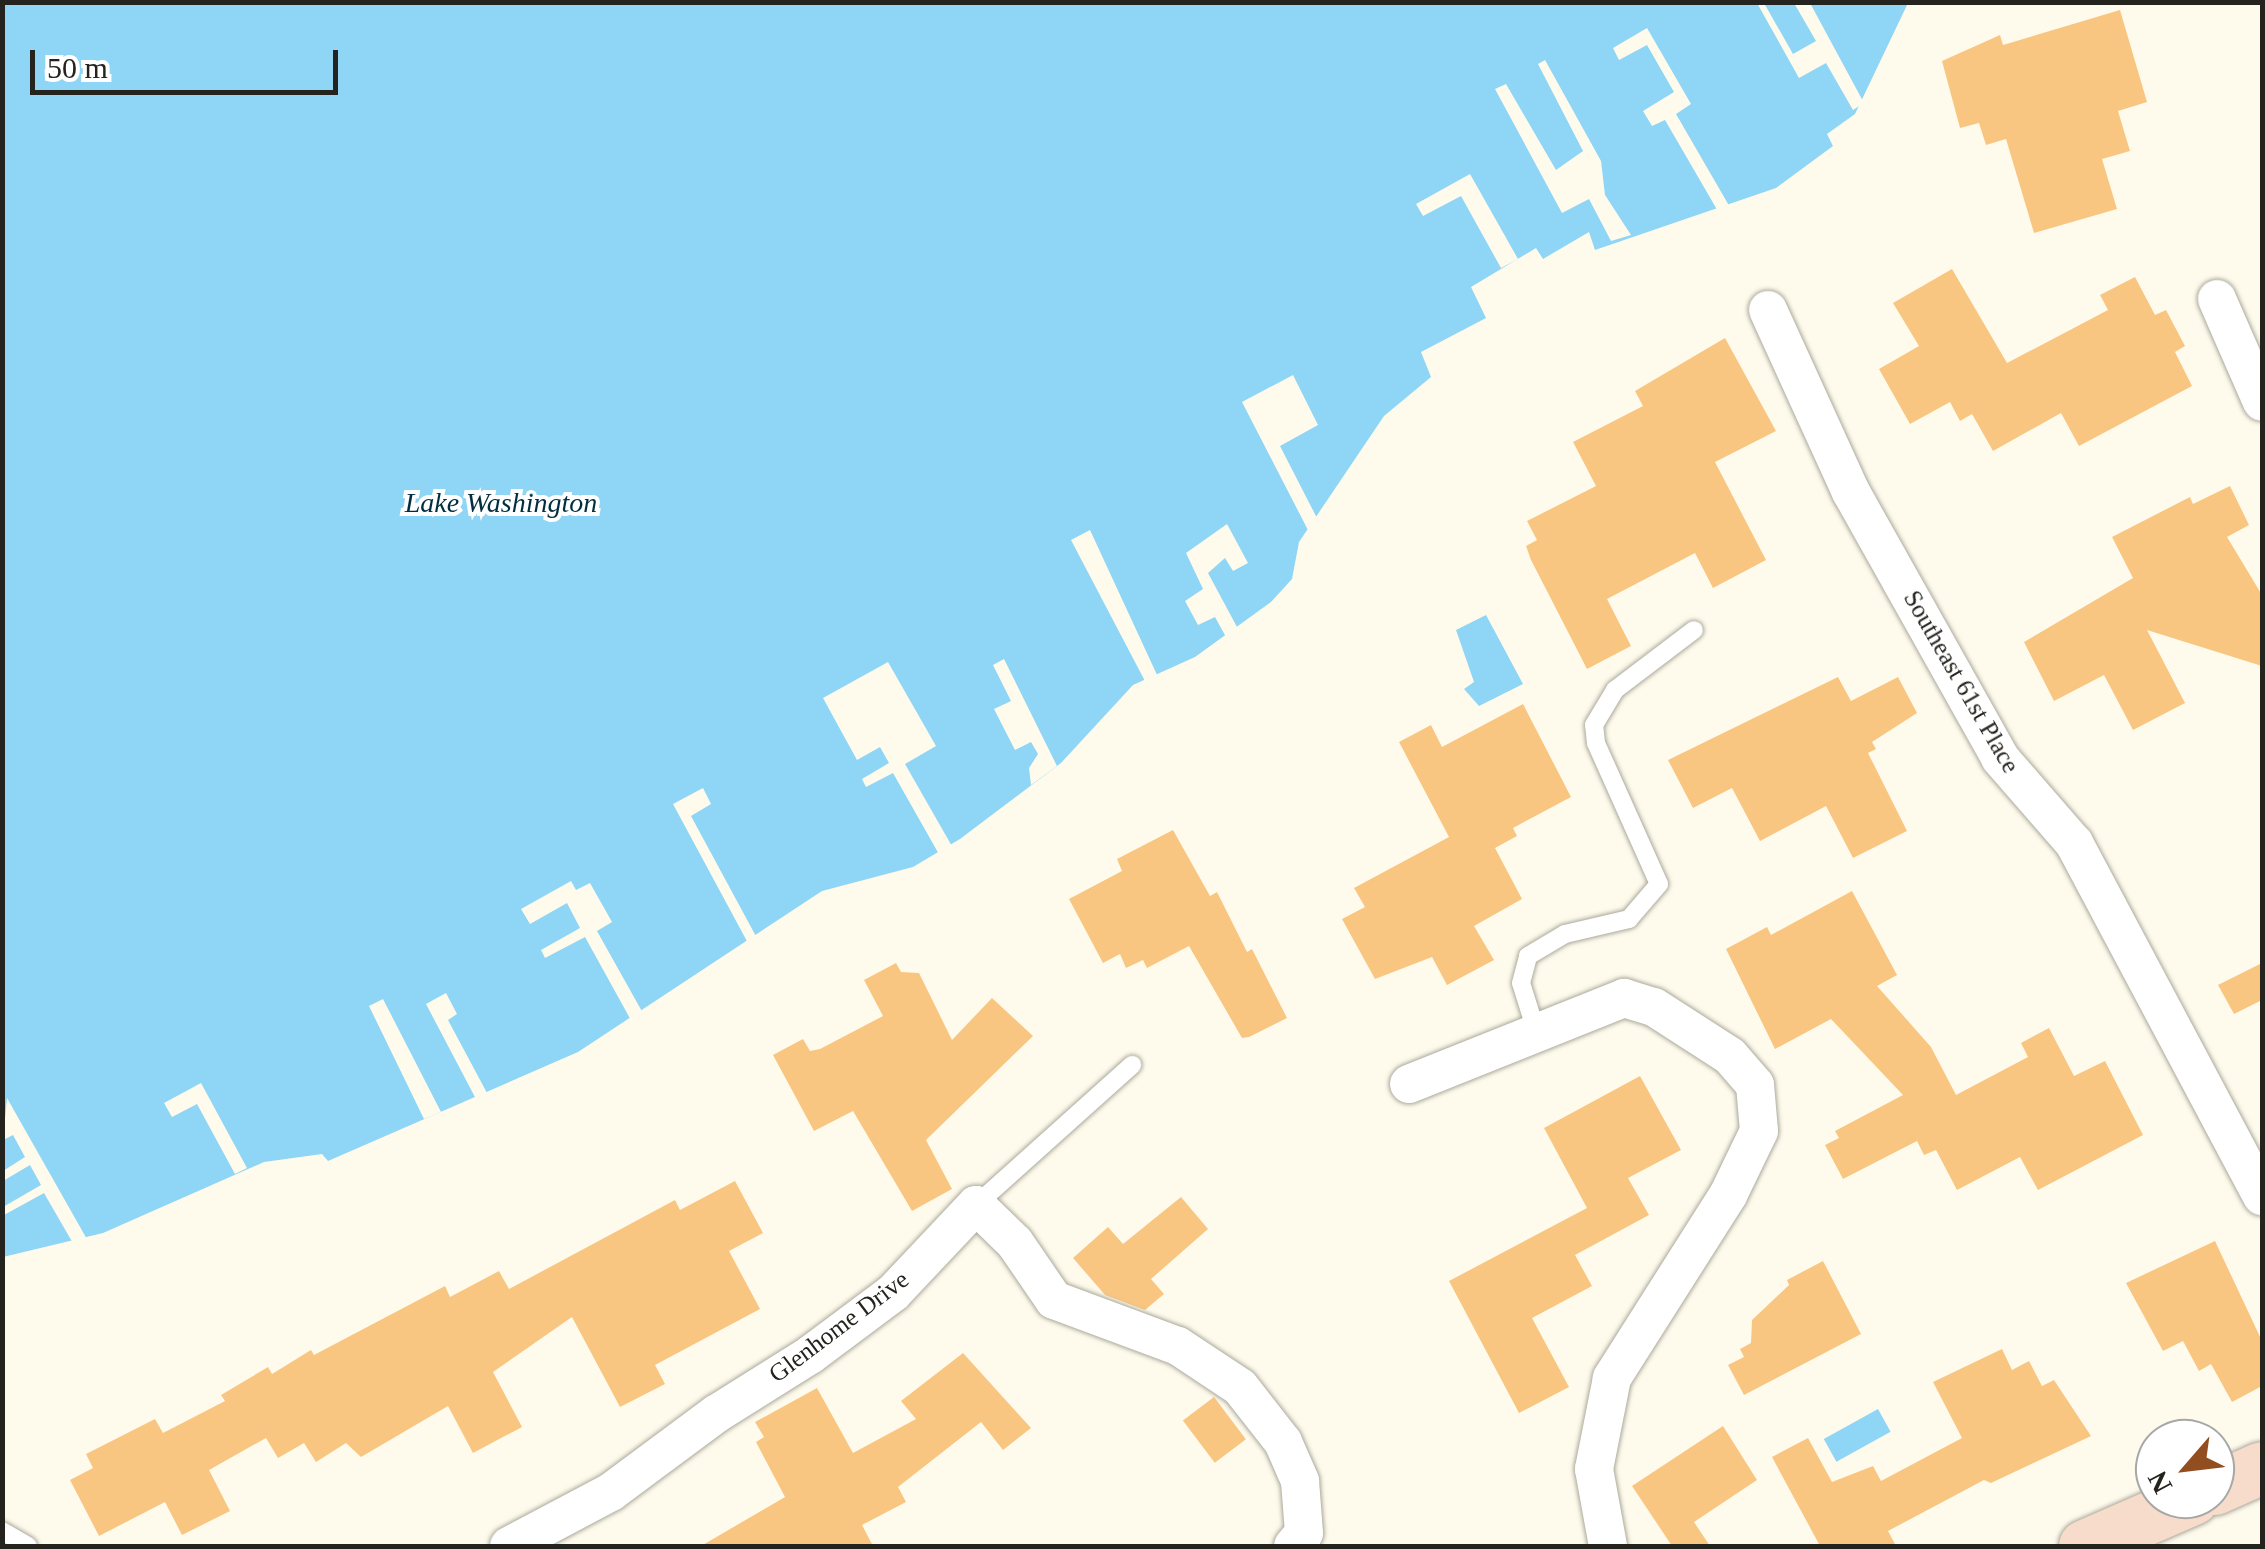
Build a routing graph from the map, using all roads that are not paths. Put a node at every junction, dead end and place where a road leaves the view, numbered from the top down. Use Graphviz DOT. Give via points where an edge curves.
graph roads {
  1 [pos="2217,298"];
  2 [pos="1768,310"];
  3 [pos="2262,402"];
  4 [pos="1694,630"];
  5 [pos="1536,1034"];
  6 [pos="1132,1065"];
  7 [pos="1409,1084"];
  8 [pos="2262,1196"];
  9 [pos="976,1205"];
  10 [pos="2262,1468"];
  11 [pos="2235,1480"];
  12 [pos="2147,1519"];
  13 [pos="2,1532"];
  14 [pos="28,1546"];
  15 [pos="509,1546"];
  16 [pos="1294,1546"];
  17 [pos="1608,1546"];
  18 [pos="2084,1546"];
  1 -- 3 [label="street"];
  2 -- 8 [label="street, Southeast 61st Place" via="1851,492 2000,758 2074,843"];
  4 -- 5 [label="lane" via="1614,690 1594,725 1659,884 1629,920 1565,934 1528,956 1521,984"];
  5 -- 7 [label="street"];
  5 -- 17 [label="street" via="1624,998 1654,1007 1730,1056 1755,1085 1759,1131 1736,1179 1612,1378 1594,1469"];
  6 -- 9 [label="lane"];
  9 -- 15 [label="street, Glenhome Drive" via="892,1293 810,1356 610,1492"];
  9 -- 16 [label="street" via="1015,1243 1054,1300 1178,1346 1240,1388 1283,1442 1300,1482 1304,1533"];
  10 -- 11 [label="street"];
  12 -- 18 [label="street"];
  13 -- 14 [label="lane"];
}
